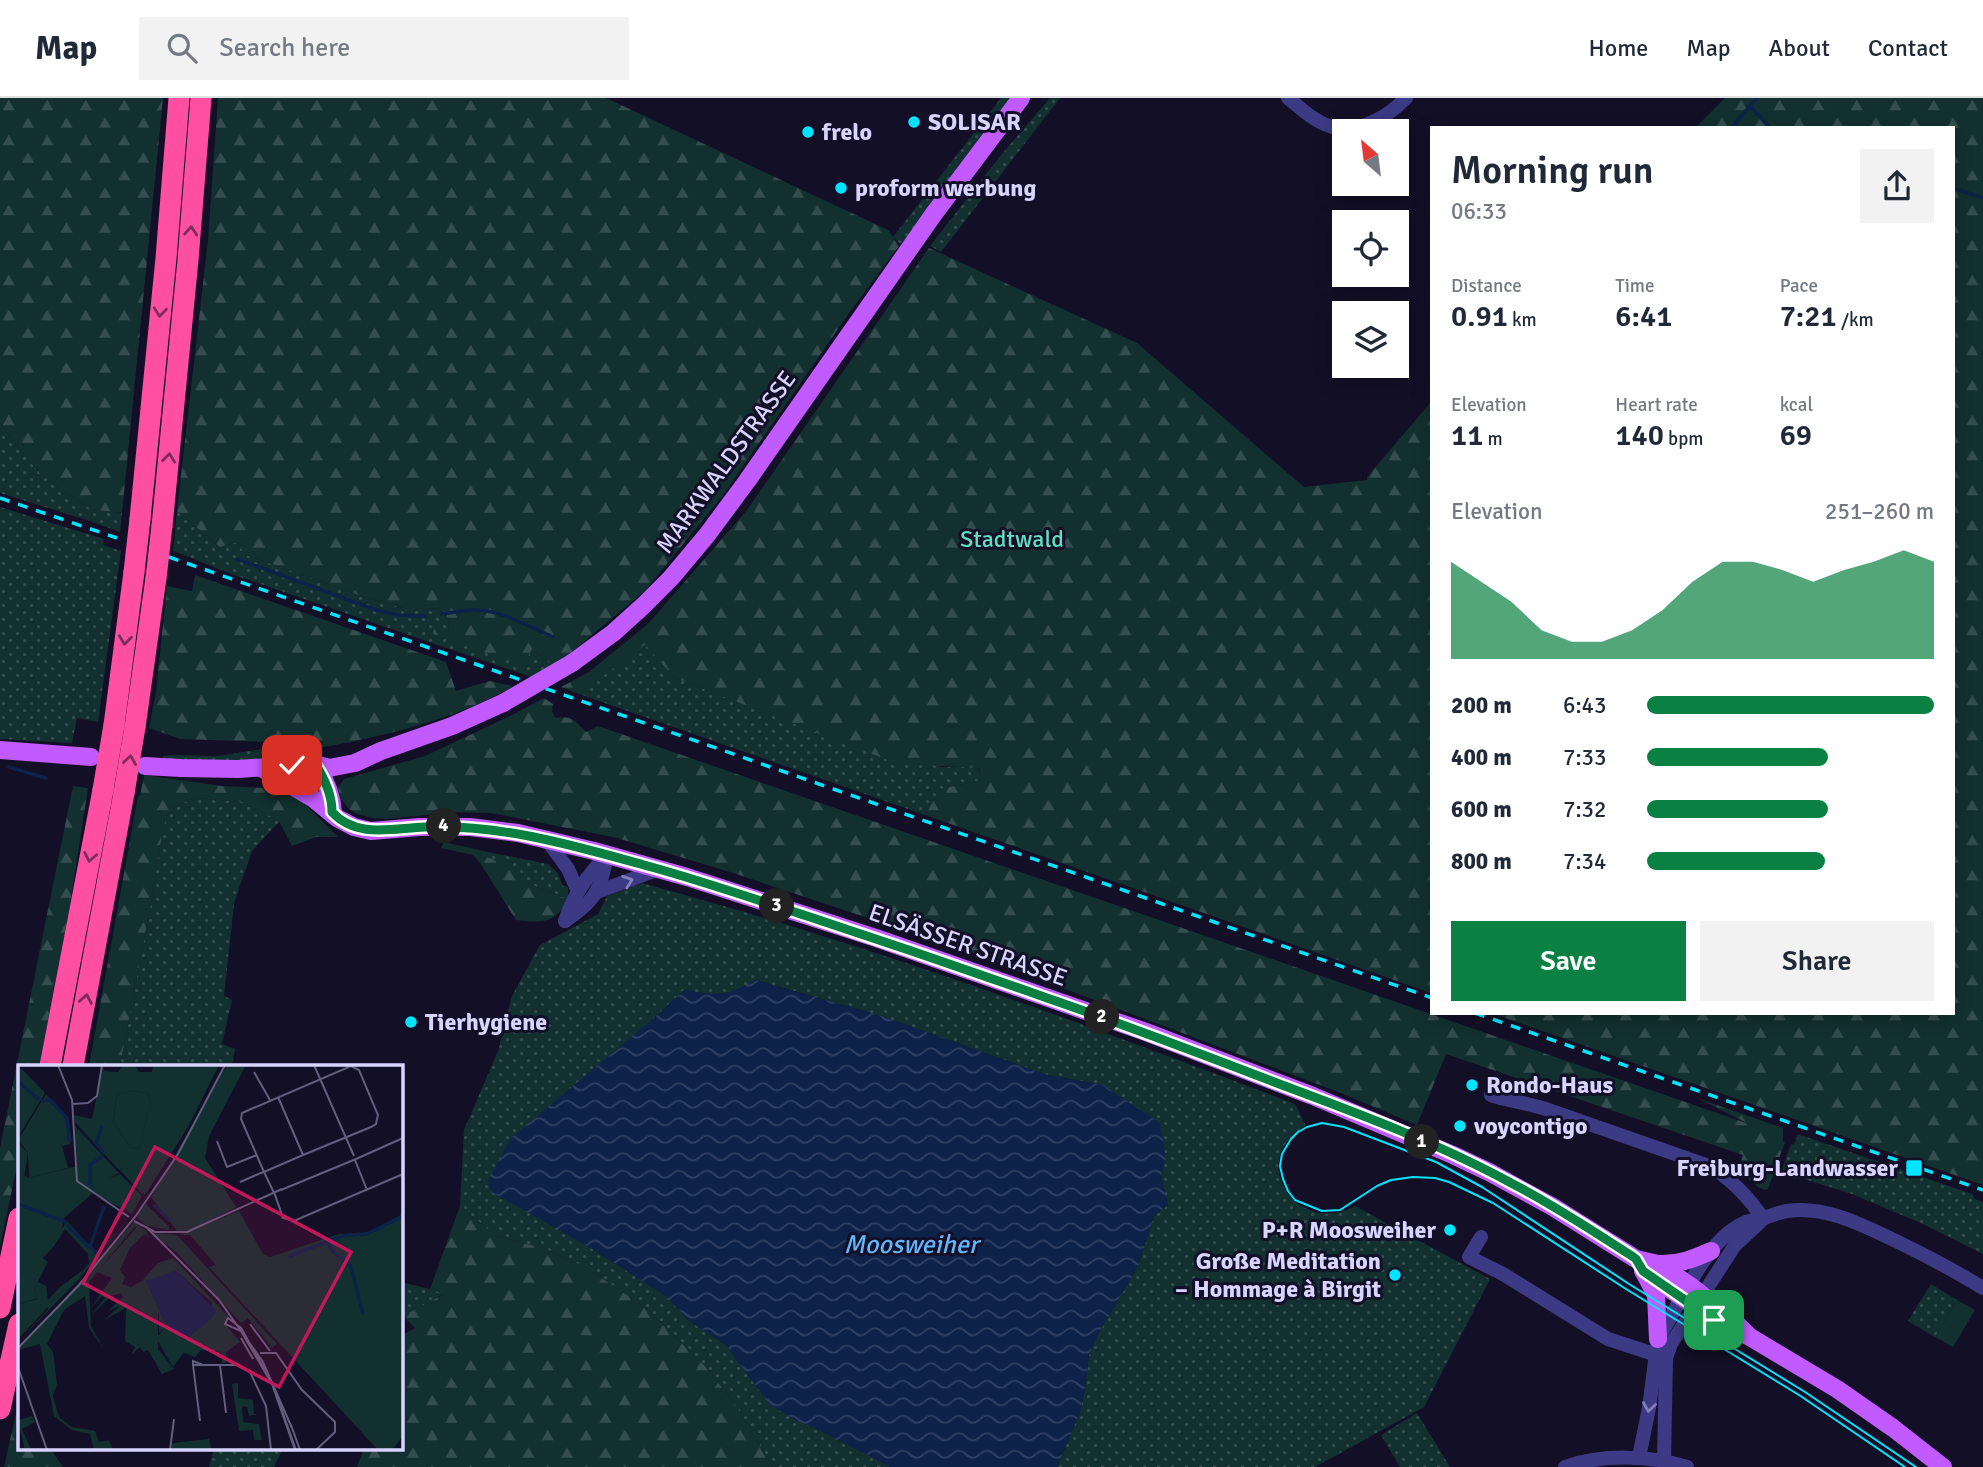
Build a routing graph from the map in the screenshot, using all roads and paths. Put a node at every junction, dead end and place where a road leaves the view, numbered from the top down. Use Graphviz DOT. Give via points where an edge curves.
graph roads {
  1 [pos="179,98"];
  2 [pos="201,98"];
  3 [pos="1021,98"];
  4 [pos="1288,98"];
  5 [pos="1406,98"];
  6 [pos="124,726"];
  7 [pos="0,750"];
  8 [pos="91,757"];
  9 [pos="315,764"];
  10 [pos="145,766"];
  11 [pos="263,769"];
  12 [pos="314,799"];
  13 [pos="332,812"];
  14 [pos="547,840"];
  15 [pos="607,855"];
  16 [pos="659,869"];
  17 [pos="578,889"];
  18 [pos="597,892"];
  19 [pos="50,1065"];
  20 [pos="73,1065"];
  21 [pos="1491,1096"];
  22 [pos="1763,1219"];
  23 [pos="18,1223"];
  24 [pos="1481,1237"];
  25 [pos="1711,1251"];
  26 [pos="1646,1265"];
  27 [pos="1983,1288"];
  28 [pos="1692,1296"];
  29 [pos="0,1308"];
  30 [pos="18,1328"];
  31 [pos="1660,1351"];
  32 [pos="0,1409"];
  33 [pos="1639,1457"];
  34 [pos="1664,1461"];
  35 [pos="1565,1467"];
  36 [pos="1687,1467"];
  37 [pos="1943,1467"];
  1 -- 6 [label="highway, one-way, bridge"];
  6 -- 2 [label="highway, one-way, bridge" via="156,578"];
  3 -- 9 [label="main road, MARKWALDSTRASSE, bridge" via="707,535 643,606 572,663 503,704 355,763 329,768"];
  4 -- 5 [label="street" via="1330,127 1348,128 1377,121"];
  6 -- 19 [label="highway, one-way, bridge" via="103,790"];
  20 -- 6 [label="highway, one-way, bridge" via="124,793"];
  7 -- 8 [label="main road"];
  9 -- 11 [label="main road, MARKWALDSTRASSE"];
  9 -- 12 [label="main road" via="308,780"];
  9 -- 13 [label="main road" via="332,799"];
  10 -- 11 [label="main road, MARKWALDSTRASSE"];
  11 -- 12 [label="main road, ELSÄSSER STRASSE"];
  12 -- 13 [label="main road, ELSÄSSER STRASSE"];
  13 -- 14 [label="main road, ELSÄSSER STRASSE" via="354,827 371,831 460,826"];
  14 -- 15 [label="main road, ELSÄSSER STRASSE"];
  14 -- 17 [label="street"];
  15 -- 16 [label="main road, ELSÄSSER STRASSE"];
  15 -- 17 [label="street"];
  15 -- 18 [label="street"];
  18 -- 16 [label="street, one-way"];
  16 -- 26 [label="main road, ELSÄSSER STRASSE" via="926,955 1312,1096 1513,1184"];
  17 -- 18 [label="street" via="565,920"];
  21 -- 22 [label="street" via="1546,1109 1712,1167 1752,1200"];
  22 -- 25 [label="street" via="1745,1223"];
  22 -- 27 [label="street" via="1784,1211 1820,1211 1884,1235"];
  22 -- 28 [label="street"];
  23 -- 29 [label="highway"];
  24 -- 31 [label="street" via="1469,1257 1608,1339"];
  25 -- 26 [label="main road" via="1674,1264"];
  25 -- 28 [label="street"];
  26 -- 28 [label="main road, ELSÄSSER STRASSE"];
  26 -- 31 [label="main road" via="1656,1294"];
  28 -- 31 [label="street"];
  28 -- 31 [label="street" via="1671,1344"];
  28 -- 37 [label="main road, ELSÄSSER STRASSE" via="1720,1324 1837,1389"];
  30 -- 32 [label="highway"];
  31 -- 33 [label="street, one-way"];
  31 -- 34 [label="street"];
  33 -- 34 [label="street"];
  33 -- 35 [label="street"];
  34 -- 36 [label="street"];
}
